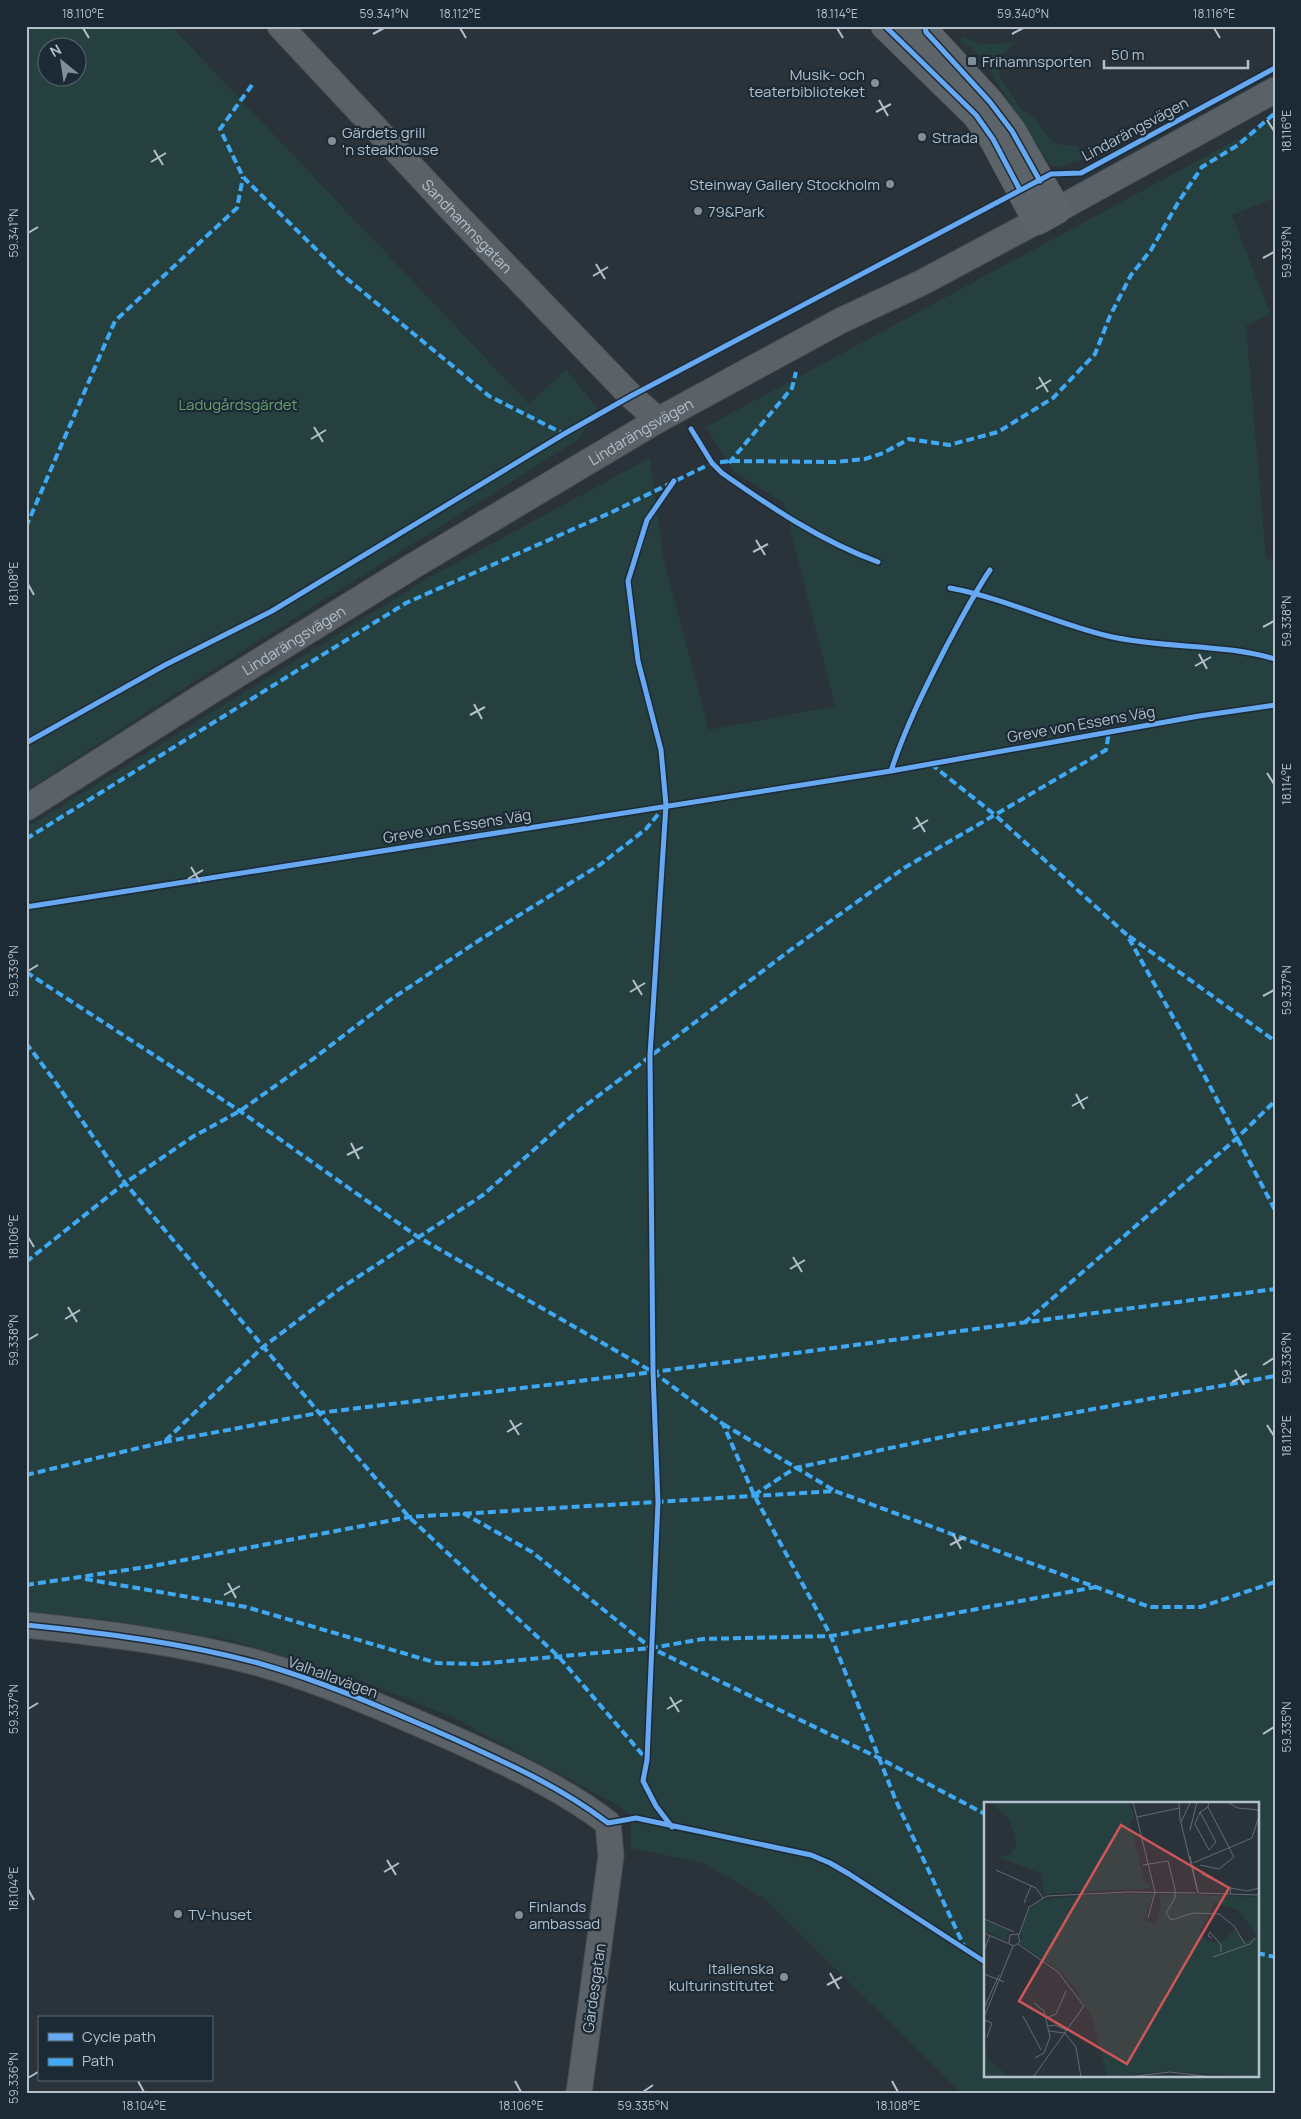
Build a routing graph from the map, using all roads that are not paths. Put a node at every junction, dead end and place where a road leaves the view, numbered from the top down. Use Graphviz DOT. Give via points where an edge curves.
graph roads {
  1 [pos="280,26"];
  2 [pos="885,26"];
  3 [pos="924,28"];
  4 [pos="1275,90"];
  5 [pos="1047,215"];
  6 [pos="658,420"];
  7 [pos="26,808"];
  8 [pos="26,1625"];
  9 [pos="608,1823"];
  10 [pos="579,2093"];
  1 -- 6 [label="street, Sandhamnsgatan" via="450,208"];
  2 -- 5 [label="main road" via="976,115"];
  3 -- 5 [label="main road" via="1012,131"];
  4 -- 5 [label="street, Lindarängsvägen"];
  5 -- 6 [label="street, Lindarängsvägen" via="921,283 840,321"];
  6 -- 7 [label="street, Lindarängsvägen" via="405,571"];
  8 -- 9 [label="street, Valhallavägen" via="202,1650 258,1664 353,1695 480,1751 582,1804"];
  9 -- 10 [label="street, Gärdesgatan" via="611,1856"];
}
